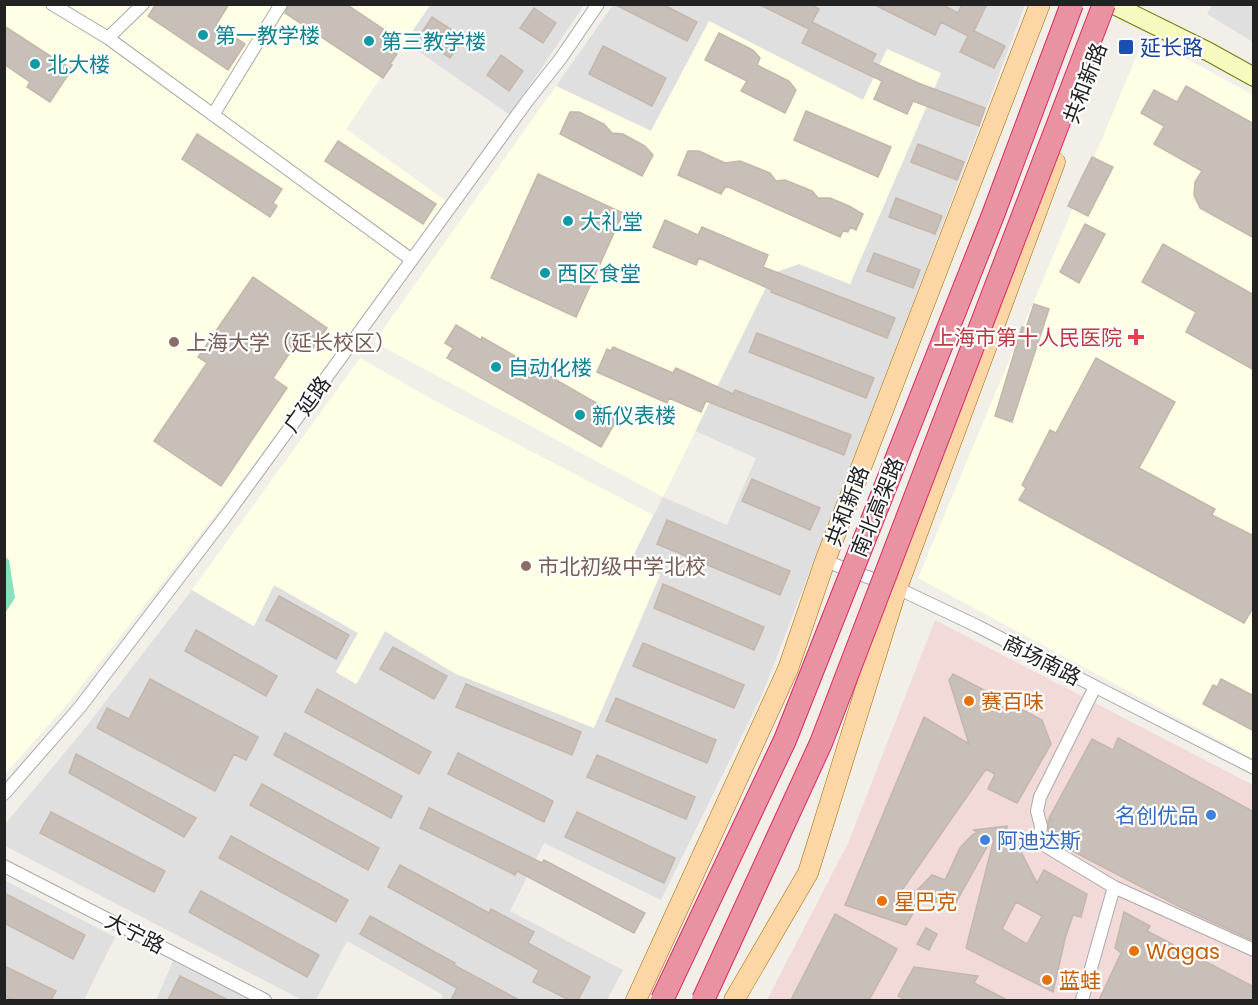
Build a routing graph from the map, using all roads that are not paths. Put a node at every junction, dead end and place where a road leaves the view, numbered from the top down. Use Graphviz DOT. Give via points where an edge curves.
graph roads {
  1 [pos="52,4"];
  2 [pos="143,4"];
  3 [pos="281,4"];
  4 [pos="598,4"];
  5 [pos="1040,4"];
  6 [pos="1072,4"];
  7 [pos="1111,5"];
  8 [pos="108,38"];
  9 [pos="1254,77"];
  10 [pos="213,115"];
  11 [pos="412,260"];
  12 [pos="825,561"];
  13 [pos="897,588"];
  14 [pos="1095,687"];
  15 [pos="1254,768"];
  16 [pos="4,794"];
  17 [pos="4,866"];
  18 [pos="1114,887"];
  19 [pos="1254,950"];
  20 [pos="265,1000"];
  21 [pos="636,1000"];
  22 [pos="662,1000"];
  23 [pos="703,1000"];
  24 [pos="734,1000"];
  25 [pos="1082,1000"];
  1 -- 8 [label="street"];
  2 -- 8 [label="street"];
  3 -- 10 [label="street"];
  4 -- 11 [label="street, 广延路"];
  5 -- 12 [label="main road, 共和新路"];
  6 -- 22 [label="highway, 南北高架路, bridge" via="993,215 785,740"];
  7 -- 9 [label="street"];
  7 -- 13 [label="main road, 共和新路"];
  7 -- 23 [label="highway, 南北高架路, bridge" via="821,743"];
  8 -- 10 [label="street"];
  10 -- 11 [label="street"];
  11 -- 16 [label="street, 广延路" via="88,698"];
  12 -- 13 [label="street, 商场南路"];
  12 -- 21 [label="main road, 共和新路" via="788,669"];
  13 -- 14 [label="street, 商场南路"];
  13 -- 24 [label="main road, 共和新路" via="808,873"];
  14 -- 15 [label="street, 商场南路"];
  14 -- 18 [label="street" via="1040,797 1039,842"];
  17 -- 20 [label="street, 大宁路"];
  18 -- 19 [label="street"];
  18 -- 25 [label="street"];
}
